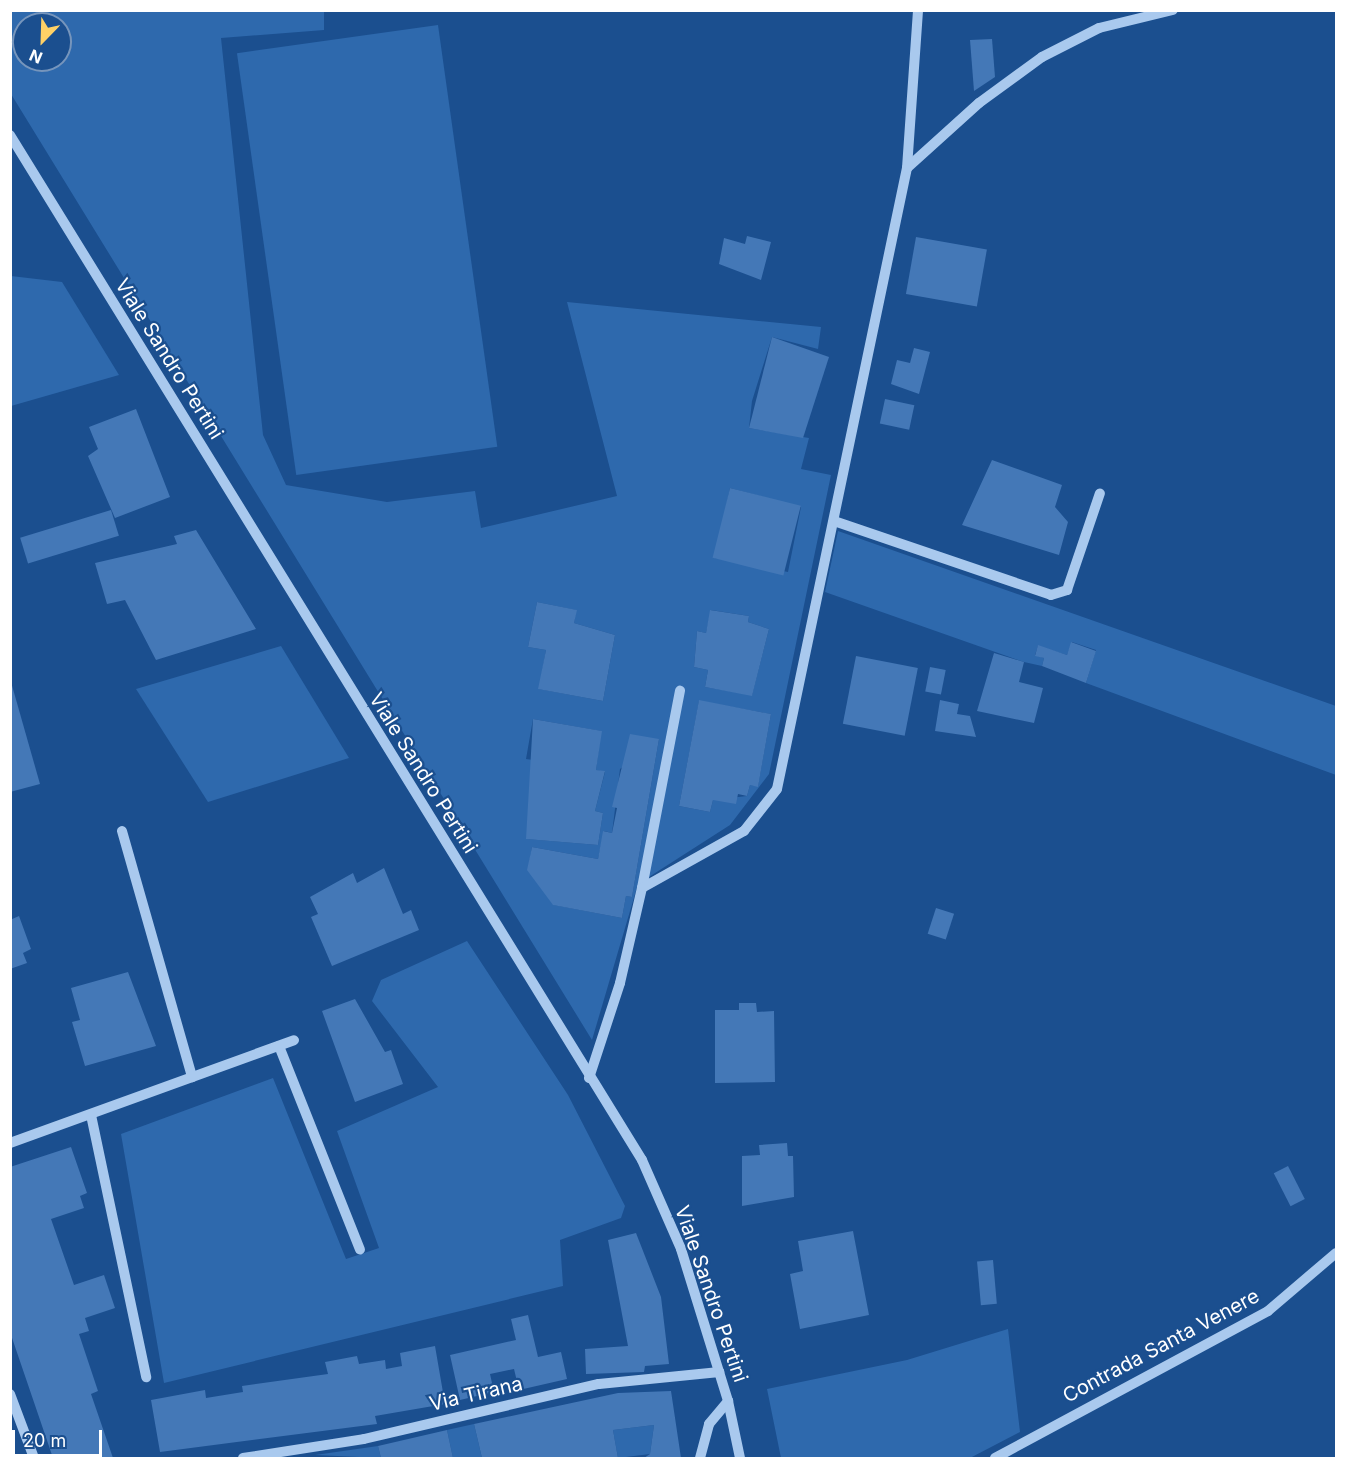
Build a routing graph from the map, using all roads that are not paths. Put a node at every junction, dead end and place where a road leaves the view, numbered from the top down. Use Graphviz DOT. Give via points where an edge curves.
graph roads {
  1 [pos="918,10"];
  2 [pos="1173,10"];
  3 [pos="10,135"];
  4 [pos="907,168"];
  5 [pos="1100,493"];
  6 [pos="834,521"];
  7 [pos="680,691"];
  8 [pos="122,831"];
  9 [pos="642,888"];
  10 [pos="294,1040"];
  11 [pos="279,1046"];
  12 [pos="192,1077"];
  13 [pos="589,1078"];
  14 [pos="92,1115"];
  15 [pos="10,1143"];
  16 [pos="360,1250"];
  17 [pos="1336,1253"];
  18 [pos="719,1372"];
  19 [pos="146,1377"];
  20 [pos="10,1394"];
  21 [pos="728,1401"];
  22 [pos="34,1458"];
  23 [pos="243,1458"];
  24 [pos="700,1458"];
  25 [pos="740,1458"];
  26 [pos="995,1458"];
  1 -- 4 [label="street"];
  2 -- 4 [label="street" via="1099,28 1042,57"];
  3 -- 13 [label="street, Viale Sandro Pertini"];
  4 -- 6 [label="street"];
  5 -- 6 [label="street" via="1067,590 1051,595"];
  6 -- 9 [label="street" via="777,789 744,831"];
  7 -- 9 [label="street"];
  8 -- 12 [label="street"];
  9 -- 13 [label="street" via="620,983"];
  10 -- 11 [label="street"];
  11 -- 12 [label="street"];
  11 -- 16 [label="street"];
  12 -- 14 [label="street"];
  13 -- 18 [label="street, Viale Sandro Pertini" via="642,1160 681,1250"];
  14 -- 15 [label="street"];
  14 -- 19 [label="street"];
  17 -- 26 [label="street, Contrada Santa Venere" via="1268,1311"];
  18 -- 21 [label="street, Viale Sandro Pertini"];
  18 -- 23 [label="street, Via Tirana" via="599,1383 364,1439"];
  20 -- 22 [label="street"];
  21 -- 24 [label="street" via="710,1424"];
  21 -- 25 [label="street, Viale Sandro Pertini"];
}
